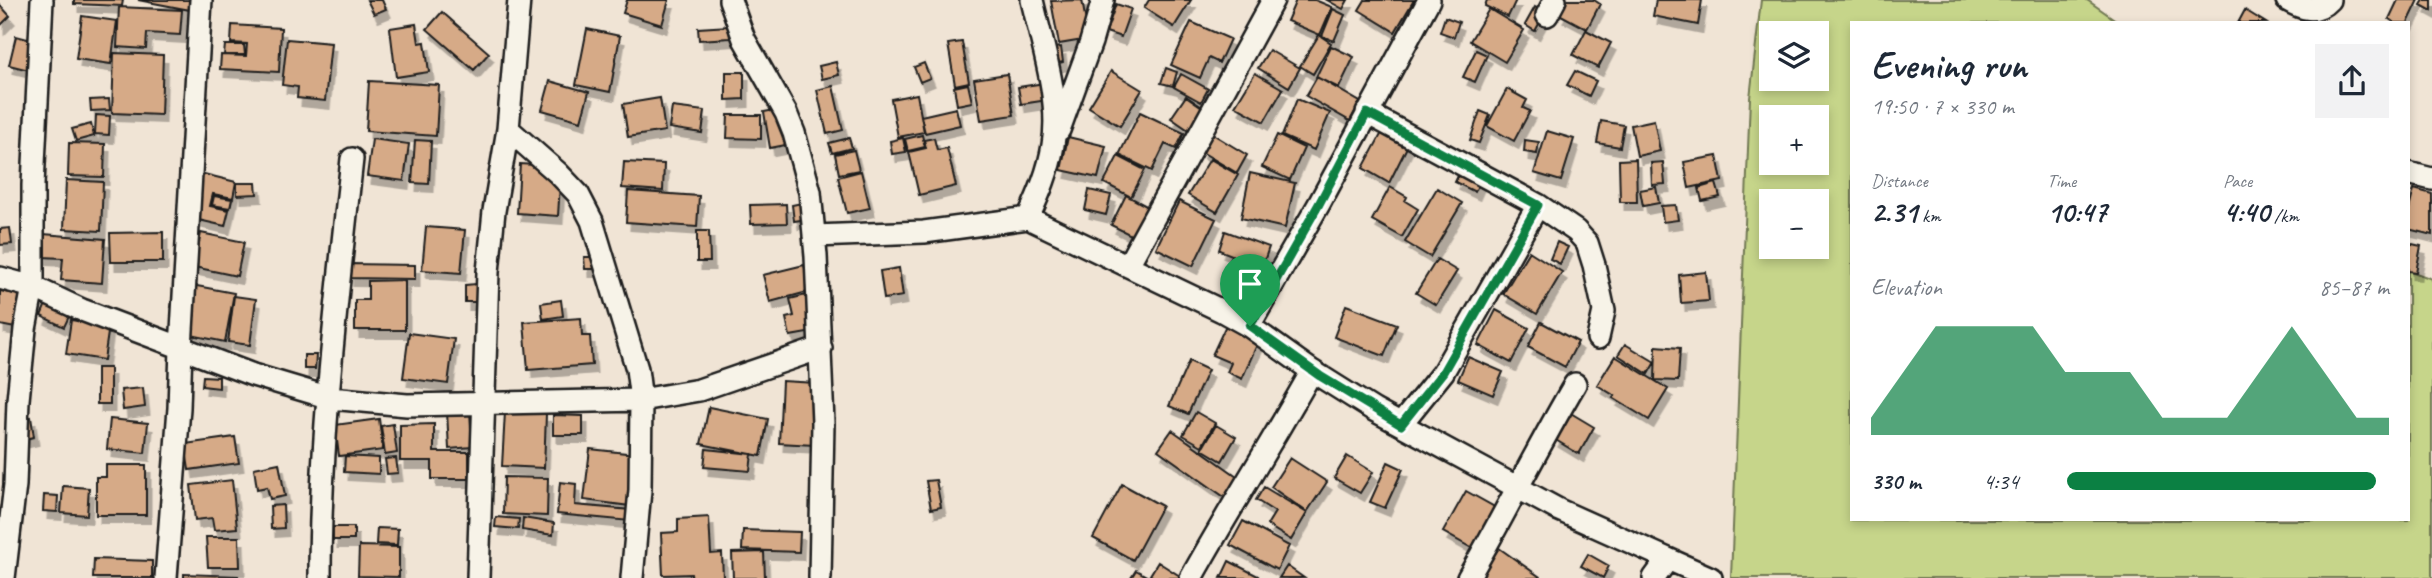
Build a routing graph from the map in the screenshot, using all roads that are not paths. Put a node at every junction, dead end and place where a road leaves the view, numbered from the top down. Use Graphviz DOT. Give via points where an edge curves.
graph roads {
  1 [pos="42,0"];
  2 [pos="201,0"];
  3 [pos="519,0"];
  4 [pos="730,0"];
  5 [pos="1032,0"];
  6 [pos="1103,0"];
  7 [pos="1273,0"];
  8 [pos="1429,0"];
  9 [pos="2287,0"];
  10 [pos="2329,0"];
  11 [pos="1367,113"];
  12 [pos="508,129"];
  13 [pos="1053,145"];
  14 [pos="352,159"];
  15 [pos="1538,205"];
  16 [pos="1028,218"];
  17 [pos="814,236"];
  18 [pos="1128,265"];
  19 [pos="0,278"];
  20 [pos="33,287"];
  21 [pos="1250,326"];
  22 [pos="1598,338"];
  23 [pos="181,348"];
  24 [pos="821,348"];
  25 [pos="1312,371"];
  26 [pos="1575,384"];
  27 [pos="330,398"];
  28 [pos="641,400"];
  29 [pos="485,404"];
  30 [pos="1401,425"];
  31 [pos="1518,489"];
  32 [pos="1668,559"];
  33 [pos="4,578"];
  34 [pos="166,578"];
  35 [pos="320,578"];
  36 [pos="478,578"];
  37 [pos="632,578"];
  38 [pos="820,578"];
  39 [pos="1191,578"];
  40 [pos="1468,578"];
  41 [pos="1654,578"];
  42 [pos="1711,578"];
  1 -- 20 [label="street"];
  2 -- 23 [label="street"];
  3 -- 12 [label="street"];
  4 -- 17 [label="street" via="744,39 794,133 810,192"];
  5 -- 13 [label="street" via="1054,102"];
  6 -- 13 [label="street"];
  7 -- 18 [label="street"];
  8 -- 11 [label="street"];
  9 -- 10 [label="street" via="2314,10"];
  11 -- 15 [label="street"];
  11 -- 21 [label="street"];
  12 -- 28 [label="street" via="578,194 592,221 637,369"];
  12 -- 29 [label="street" via="488,272"];
  13 -- 16 [label="street"];
  14 -- 27 [label="street"];
  15 -- 22 [label="street" via="1587,243 1604,311"];
  15 -- 30 [label="street" via="1443,372"];
  16 -- 17 [label="street" via="924,232"];
  16 -- 18 [label="street"];
  17 -- 24 [label="street"];
  18 -- 21 [label="street"];
  19 -- 20 [label="street"];
  20 -- 23 [label="street"];
  20 -- 33 [label="street" via="19,389 15,485"];
  21 -- 25 [label="street"];
  23 -- 27 [label="street"];
  23 -- 34 [label="street"];
  24 -- 28 [label="street" via="699,390"];
  24 -- 38 [label="street"];
  25 -- 30 [label="street"];
  25 -- 39 [label="street"];
  26 -- 31 [label="street"];
  27 -- 29 [label="street" via="407,405"];
  27 -- 35 [label="street" via="320,510"];
  28 -- 29 [label="street"];
  28 -- 37 [label="street" via="640,490"];
  29 -- 36 [label="street"];
  30 -- 31 [label="street"];
  31 -- 32 [label="street"];
  31 -- 40 [label="street"];
  32 -- 41 [label="street"];
  32 -- 42 [label="street"];
}
